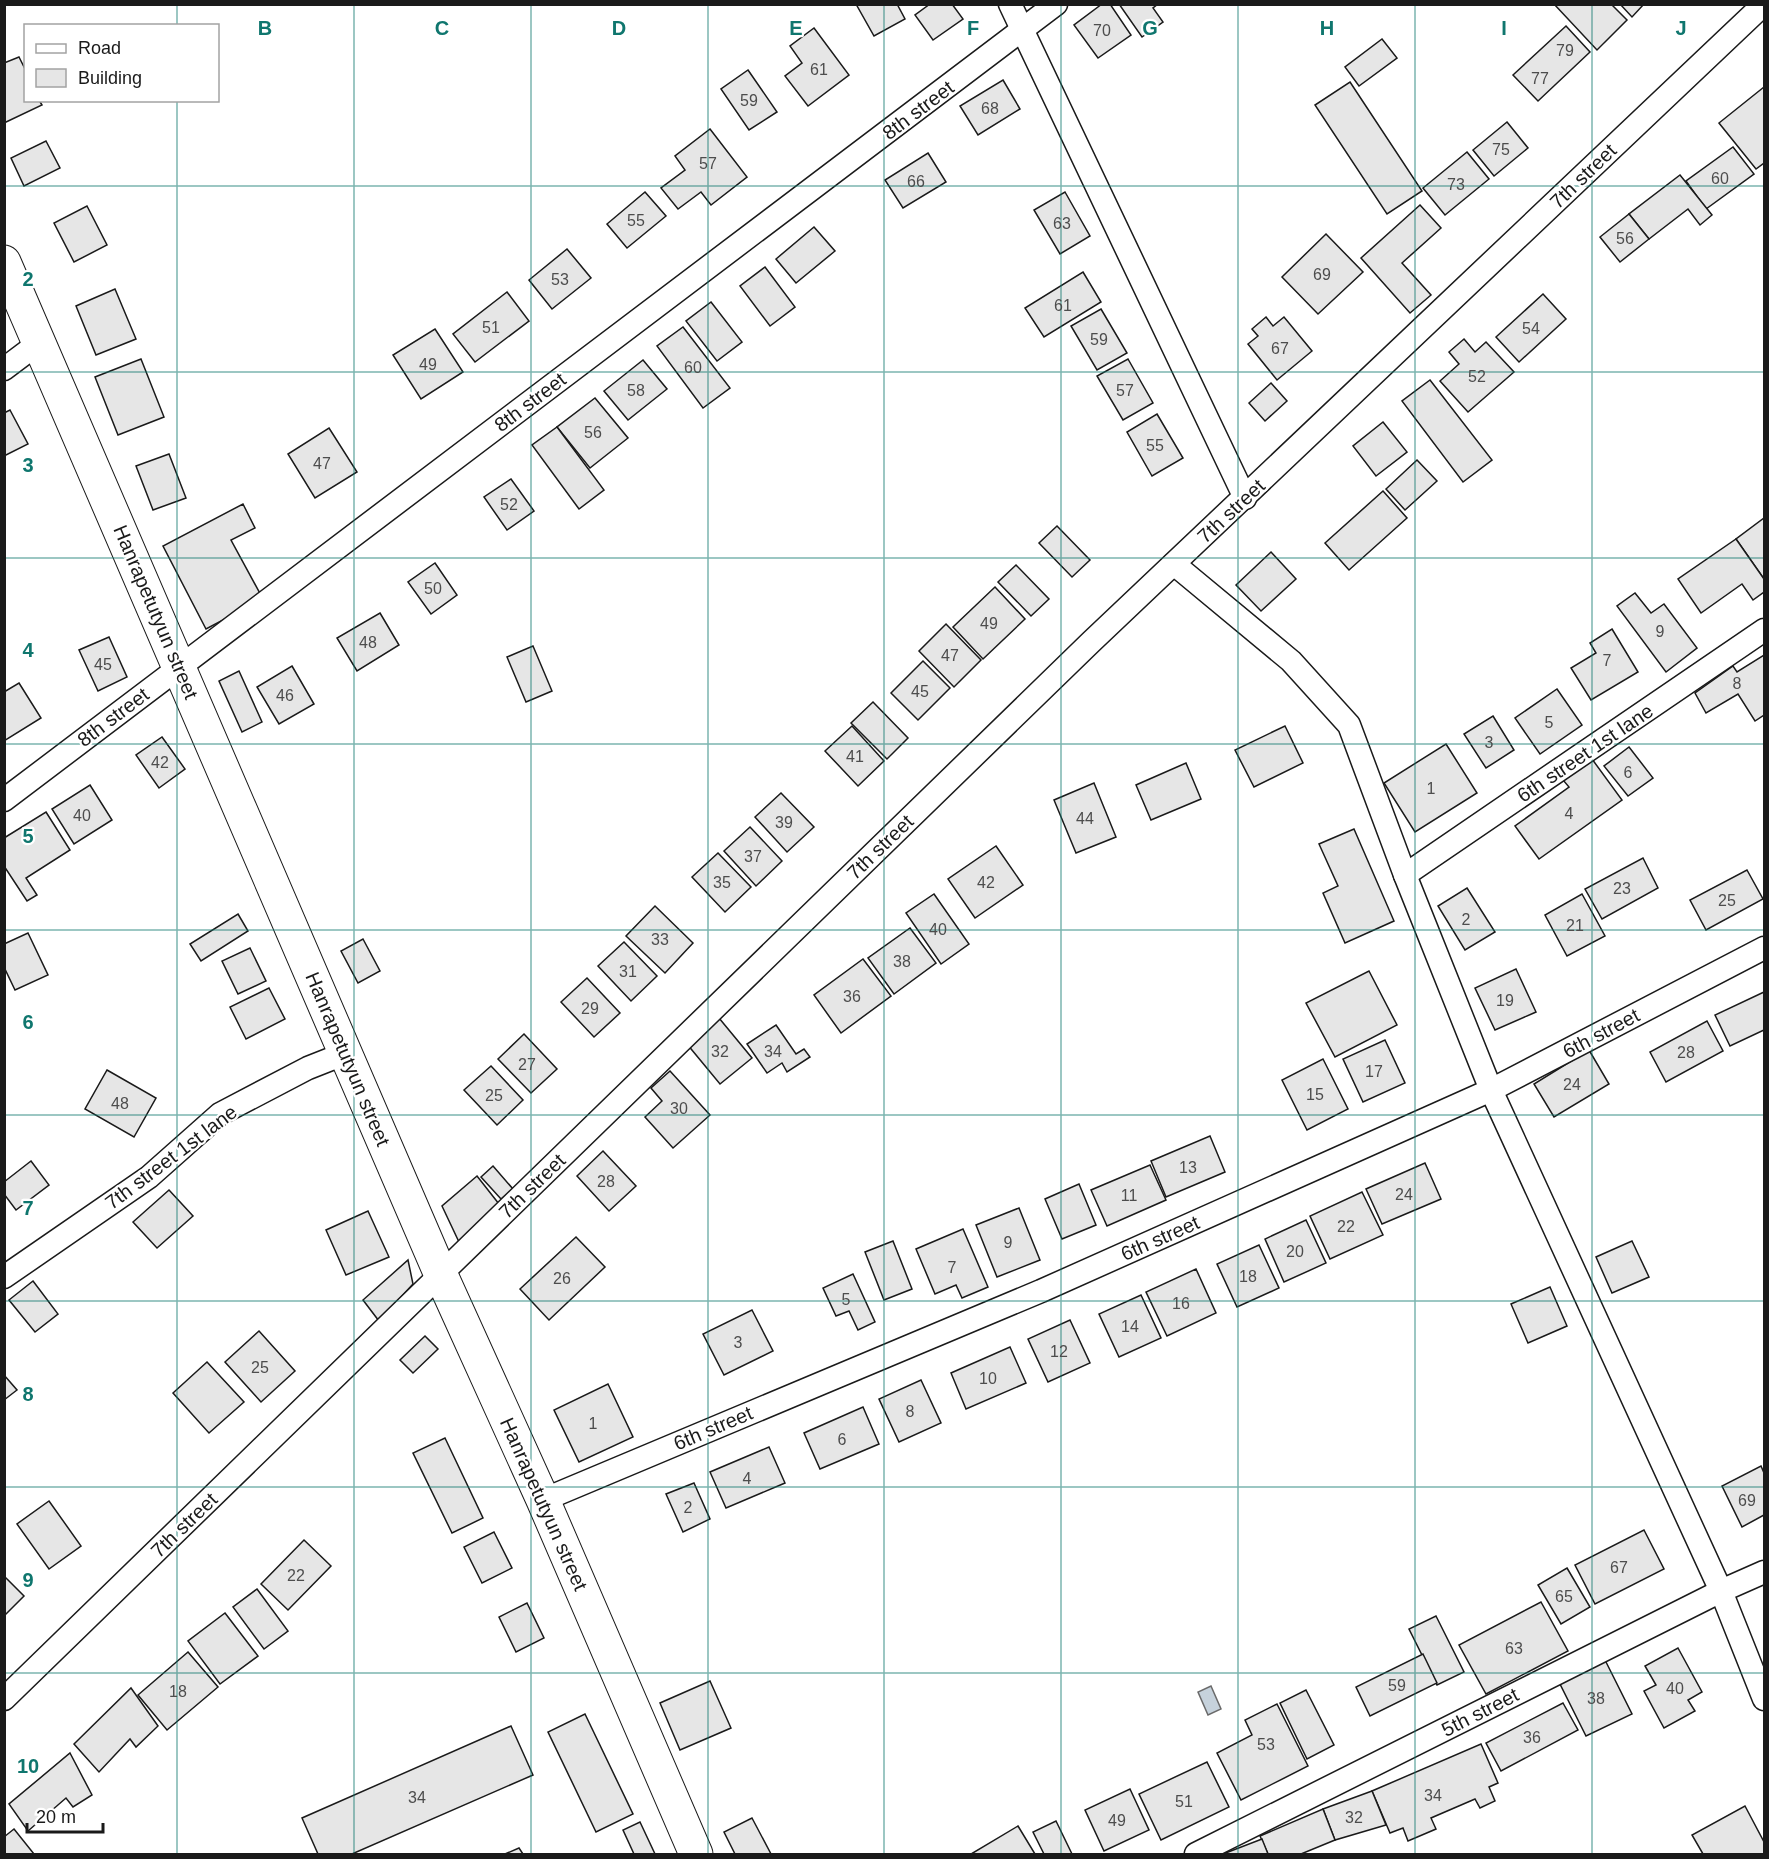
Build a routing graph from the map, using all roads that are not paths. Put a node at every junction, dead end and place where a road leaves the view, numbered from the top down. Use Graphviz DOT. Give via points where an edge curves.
graph roads {
  1 [pos="1010,4"];
  2 [pos="1056,4"];
  3 [pos="1764,4"];
  4 [pos="1022,31"];
  5 [pos="4,262"];
  6 [pos="40,342"];
  7 [pos="4,369"];
  8 [pos="1245,498"];
  9 [pos="1174,564"];
  10 [pos="1764,630"];
  11 [pos="179,666"];
  12 [pos="4,800"];
  13 [pos="1405,875"];
  14 [pos="1764,948"];
  15 [pos="346,1053"];
  16 [pos="1491,1090"];
  17 [pos="441,1275"];
  18 [pos="4,1277"];
  19 [pos="543,1500"];
  20 [pos="1764,1572"];
  21 [pos="1721,1592"];
  22 [pos="4,1699"];
  23 [pos="1764,1699"];
  24 [pos="696,1854"];
  25 [pos="1196,1854"];
  1 -- 4 [label="street"];
  2 -- 4 [label="street, 8th street"];
  3 -- 8 [label="street, 7th street"];
  4 -- 8 [label="street"];
  4 -- 11 [label="street, 8th street"];
  5 -- 6 [label="main road, Hanrapetutyun street"];
  6 -- 7 [label="street"];
  6 -- 11 [label="main road, Hanrapetutyun street"];
  8 -- 9 [label="street, 7th street"];
  9 -- 13 [label="street" via="1291,661 1349,725"];
  9 -- 17 [label="street, 7th street"];
  10 -- 13 [label="street, 6th street 1st lane"];
  11 -- 12 [label="street, 8th street"];
  11 -- 15 [label="main road, Hanrapetutyun street"];
  13 -- 16 [label="street"];
  14 -- 16 [label="street, 6th street"];
  15 -- 17 [label="main road, Hanrapetutyun street"];
  15 -- 18 [label="street, 7th street 1st lane" via="308,1068 220,1114 150,1177"];
  16 -- 19 [label="street, 6th street" via="1041,1292"];
  16 -- 21 [label="street"];
  17 -- 19 [label="main road, Hanrapetutyun street"];
  17 -- 22 [label="street, 7th street"];
  19 -- 24 [label="main road, Hanrapetutyun street"];
  20 -- 21 [label="street, 5th street"];
  21 -- 23 [label="street"];
  21 -- 25 [label="street, 5th street"];
}
